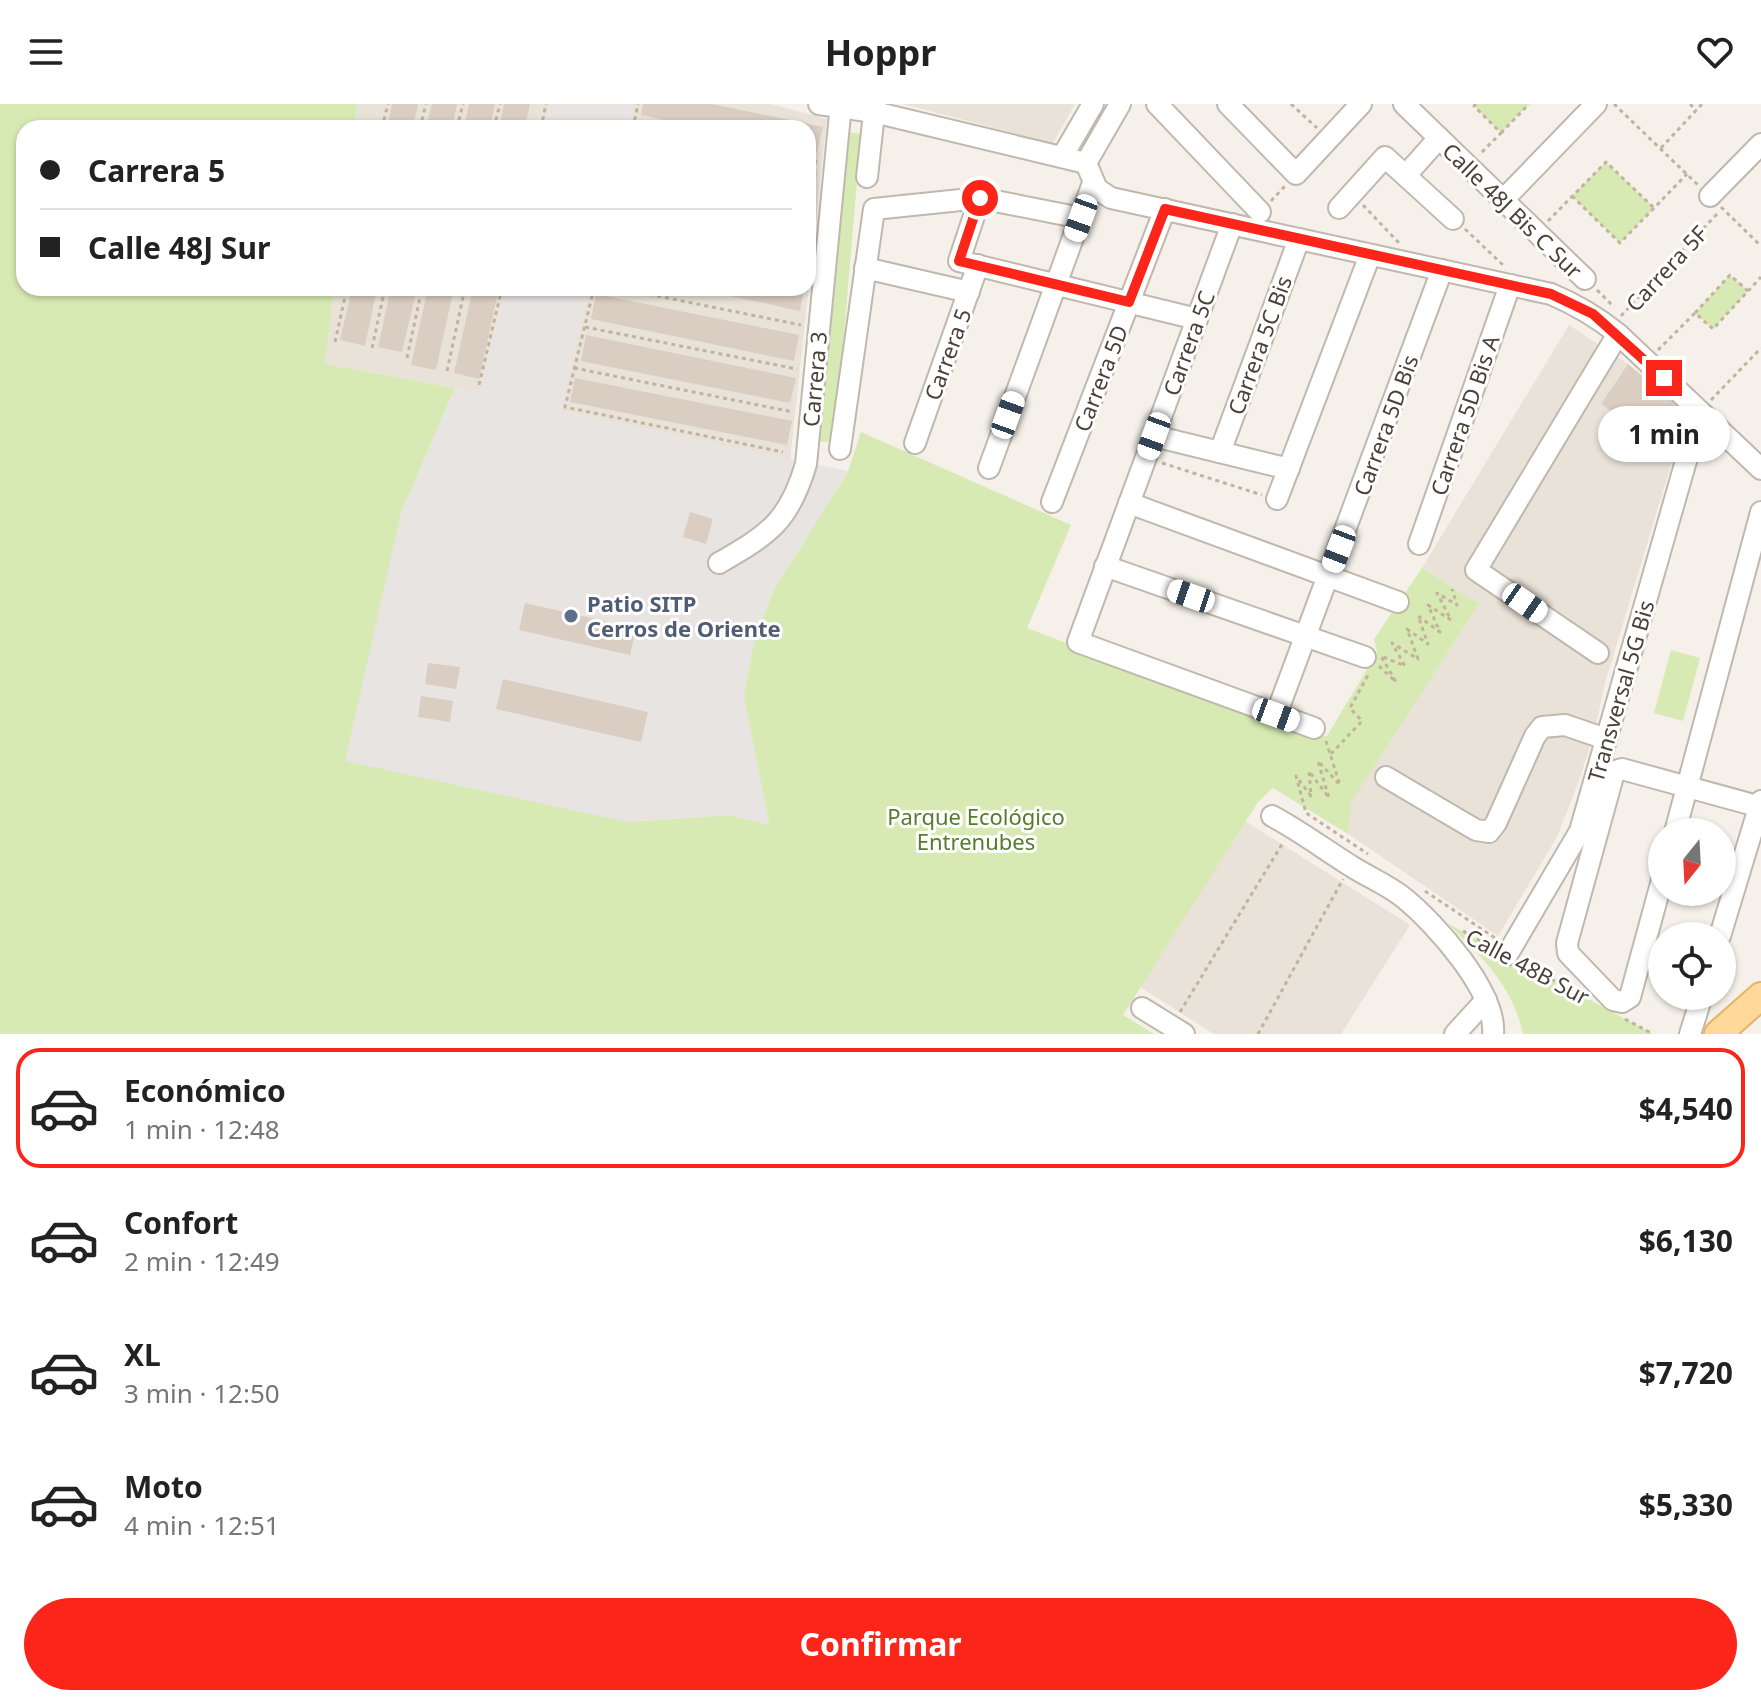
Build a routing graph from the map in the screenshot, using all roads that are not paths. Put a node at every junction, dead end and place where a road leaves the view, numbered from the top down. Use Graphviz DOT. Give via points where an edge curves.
graph roads {
  1 [pos="819,104"];
  2 [pos="1093,104"];
  3 [pos="1120,104"];
  4 [pos="1157,104"];
  5 [pos="1228,104"];
  6 [pos="1361,104"];
  7 [pos="1404,104"];
  8 [pos="1596,104"];
  9 [pos="841,106"];
  10 [pos="874,108"];
  11 [pos="1439,138"];
  12 [pos="1761,144"];
  13 [pos="1062,157"];
  14 [pos="1086,163"];
  15 [pos="1406,175"];
  16 [pos="867,177"];
  17 [pos="1093,183"];
  18 [pos="980,198"];
  19 [pos="1503,200"];
  20 [pos="1346,201"];
  21 [pos="1716,202"];
  22 [pos="1165,209"];
  23 [pos="1260,212"];
  24 [pos="1081,218"];
  25 [pos="1453,219"];
  26 [pos="1232,224"];
  27 [pos="1299,239"];
  28 [pos="1370,255"];
  29 [pos="969,263"];
  30 [pos="865,268"];
  31 [pos="1442,270"];
  32 [pos="1585,279"];
  33 [pos="1056,284"];
  34 [pos="1520,287"];
  35 [pos="969,292"];
  36 [pos="1129,302"];
  37 [pos="1197,319"];
  38 [pos="1617,326"];
  39 [pos="856,337"];
  40 [pos="816,354"];
  41 [pos="1700,412"];
  42 [pos="1154,436"];
  43 [pos="915,443"];
  44 [pos="840,449"];
  45 [pos="1220,452"];
  46 [pos="989,468"];
  47 [pos="1289,469"];
  48 [pos="1761,469"];
  49 [pos="1277,499"];
  50 [pos="1052,502"];
  51 [pos="1129,503"];
  52 [pos="1761,512"];
  53 [pos="1419,544"];
  54 [pos="719,563"];
  55 [pos="1105,566"];
  56 [pos="1328,576"];
  57 [pos="1398,602"];
  58 [pos="1306,636"];
  59 [pos="1598,653"];
  60 [pos="1370,664"];
  61 [pos="1276,715"];
  62 [pos="1314,728"];
  63 [pos="1606,739"];
  64 [pos="1386,777"];
  65 [pos="1688,786"];
  66 [pos="1761,805"];
  67 [pos="1272,816"];
  68 [pos="1679,818"];
  69 [pos="1655,906"];
  70 [pos="1724,922"];
  71 [pos="1510,952"];
  72 [pos="1761,996"];
  73 [pos="1142,1008"];
  74 [pos="1698,1010"];
  75 [pos="1485,1022"];
  76 [pos="1178,1030"];
  77 [pos="1455,1034"];
  78 [pos="1690,1034"];
  79 [pos="1718,1034"];
  1 -- 9 [label="street"];
  2 -- 13 [label="street"];
  3 -- 14 [label="street"];
  4 -- 23 [label="street"];
  5 -- 6 [label="street" via="1296,174"];
  7 -- 11 [label="street, Calle 48J Bis C Sur"];
  8 -- 19 [label="street"];
  9 -- 10 [label="street"];
  9 -- 40 [label="street, Carrera 3"];
  10 -- 13 [label="street"];
  10 -- 16 [label="street"];
  11 -- 15 [label="street"];
  11 -- 19 [label="street, Calle 48J Bis C Sur"];
  12 -- 21 [label="street, Carrera 5F"];
  13 -- 14 [label="street"];
  14 -- 17 [label="street"];
  15 -- 20 [label="street" via="1385,157"];
  15 -- 25 [label="street"];
  17 -- 22 [label="street" via="1111,198"];
  17 -- 24 [label="street"];
  18 -- 24 [label="street"];
  18 -- 29 [label="street, Carrera 5"];
  18 -- 30 [label="street, Carrera 3" via="874,209"];
  19 -- 32 [label="street, Calle 48J Bis C Sur"];
  22 -- 26 [label="street"];
  22 -- 36 [label="street, Carrera 5D"];
  24 -- 33 [label="street"];
  26 -- 27 [label="street"];
  26 -- 37 [label="street, Carrera 5C"];
  27 -- 28 [label="street"];
  27 -- 45 [label="street, Carrera 5C Bis"];
  28 -- 31 [label="street"];
  28 -- 47 [label="street"];
  29 -- 33 [label="street"];
  29 -- 35 [label="street, Carrera 5"];
  30 -- 35 [label="street"];
  30 -- 39 [label="street, Carrera 3"];
  31 -- 34 [label="street"];
  31 -- 56 [label="street, Carrera 5D Bis"];
  33 -- 36 [label="street"];
  33 -- 46 [label="street"];
  34 -- 38 [label="street" via="1551,294"];
  34 -- 53 [label="street, Carrera 5D Bis A"];
  35 -- 43 [label="street, Carrera 5"];
  36 -- 37 [label="street"];
  36 -- 50 [label="street, Carrera 5D"];
  37 -- 42 [label="street, Carrera 5C"];
  38 -- 41 [label="street"];
  38 -- 59 [label="street" via="1476,570"];
  39 -- 40 [label="street"];
  39 -- 44 [label="street, Carrera 3"];
  40 -- 54 [label="street, Carrera 3" via="807,459 799,488 783,517 758,540"];
  41 -- 48 [label="street"];
  41 -- 63 [label="street, Transversal 5G Bis"];
  42 -- 45 [label="street"];
  42 -- 51 [label="street, Carrera 5C"];
  45 -- 47 [label="street"];
  47 -- 49 [label="street"];
  51 -- 55 [label="street, Carrera 5C"];
  51 -- 56 [label="street"];
  52 -- 65 [label="street"];
  55 -- 58 [label="street"];
  55 -- 61 [label="street, Carrera 5C" via="1078,642"];
  56 -- 57 [label="street"];
  56 -- 58 [label="street, Carrera 5D Bis"];
  58 -- 60 [label="street"];
  58 -- 61 [label="street, Carrera 5D Bis"];
  61 -- 62 [label="street"];
  63 -- 64 [label="street" via="1565,725 1542,727 1489,832 1476,830"];
  63 -- 71 [label="street, Transversal 5G Bis" via="1580,831"];
  65 -- 66 [label="street"];
  65 -- 68 [label="street"];
  65 -- 69 [label="street, Transversal 5G Bis" via="1622,769 1613,776 1567,943 1568,953 1613,1000 1630,997"];
  66 -- 70 [label="street"];
  67 -- 75 [label="street, Calle 48B Sur" via="1403,898 1453,948"];
  72 -- 79 [label="main road"];
  73 -- 76 [label="street"];
  74 -- 78 [label="street"];
  75 -- 77 [label="street"];
}
